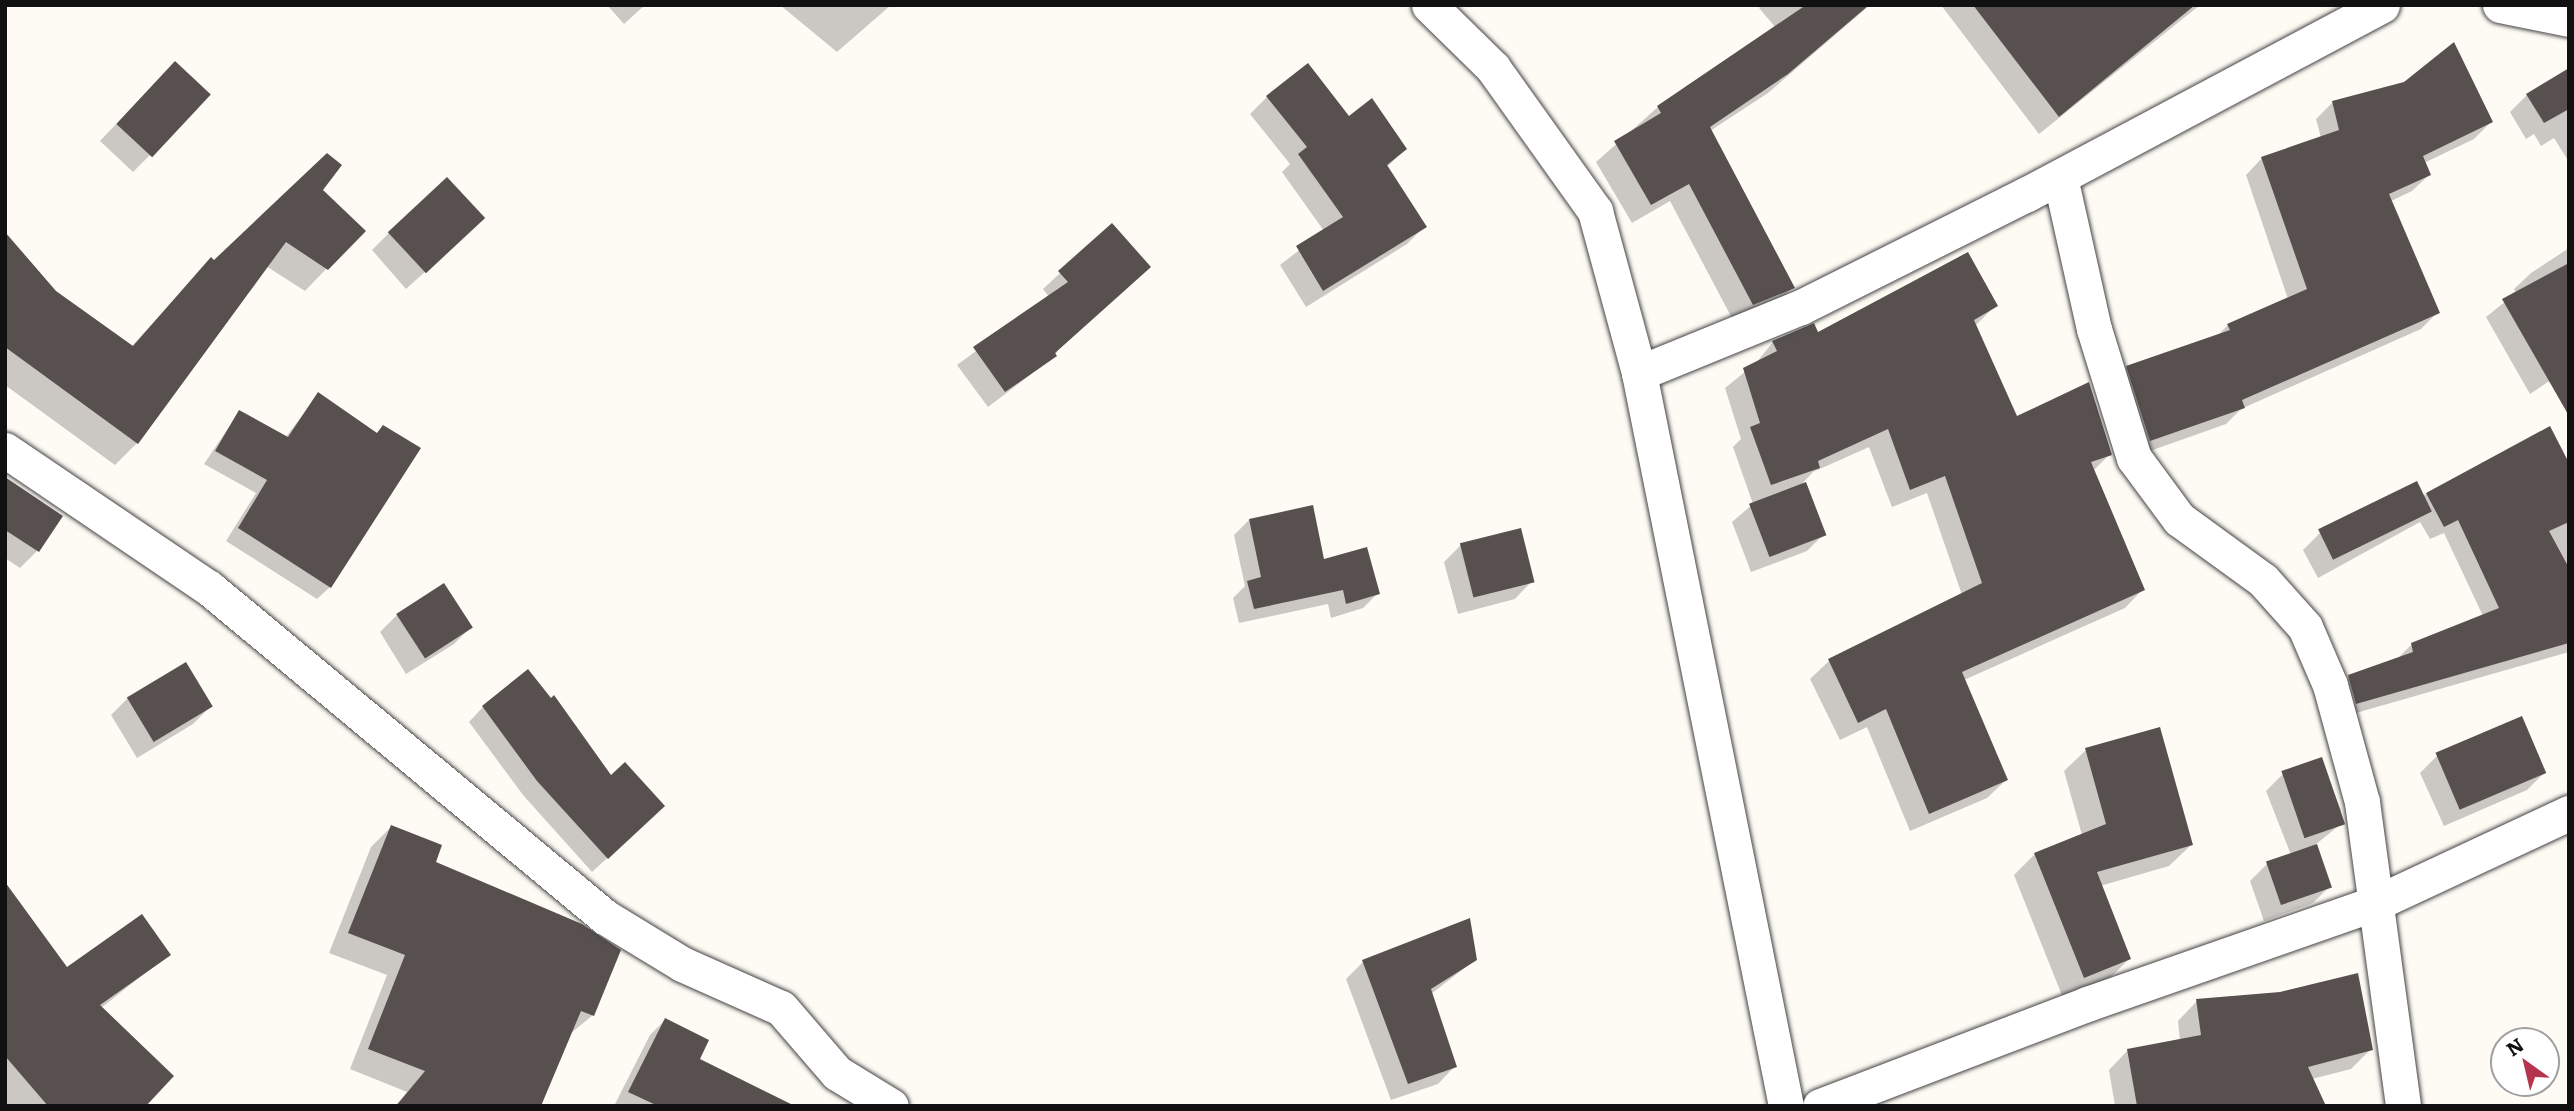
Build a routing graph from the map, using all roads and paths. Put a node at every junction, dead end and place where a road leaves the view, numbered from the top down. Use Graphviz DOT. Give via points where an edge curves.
graph roads {
  1 [pos="1429,5"];
  2 [pos="2382,5"];
  3 [pos="2500,5"];
  4 [pos="2569,19"];
  5 [pos="2060,177"];
  6 [pos="1639,373"];
  7 [pos="5,450"];
  8 [pos="2569,813"];
  9 [pos="2378,902"];
  10 [pos="891,1106"];
  11 [pos="1786,1106"];
  12 [pos="1820,1106"];
  13 [pos="2403,1106"];
  1 -- 6 [label="street" via="1493,68 1595,211"];
  2 -- 5 [label="street"];
  3 -- 4 [label="street"];
  5 -- 6 [label="street" via="1801,307"];
  5 -- 9 [label="street" via="2094,329 2134,458 2179,519 2263,580 2305,627 2330,684 2362,802"];
  6 -- 11 [label="street"];
  7 -- 10 [label="street" via="209,588 605,917 682,964 781,1008 837,1073"];
  8 -- 9 [label="street"];
  9 -- 12 [label="street" via="2087,1004"];
  9 -- 13 [label="street"];
}
